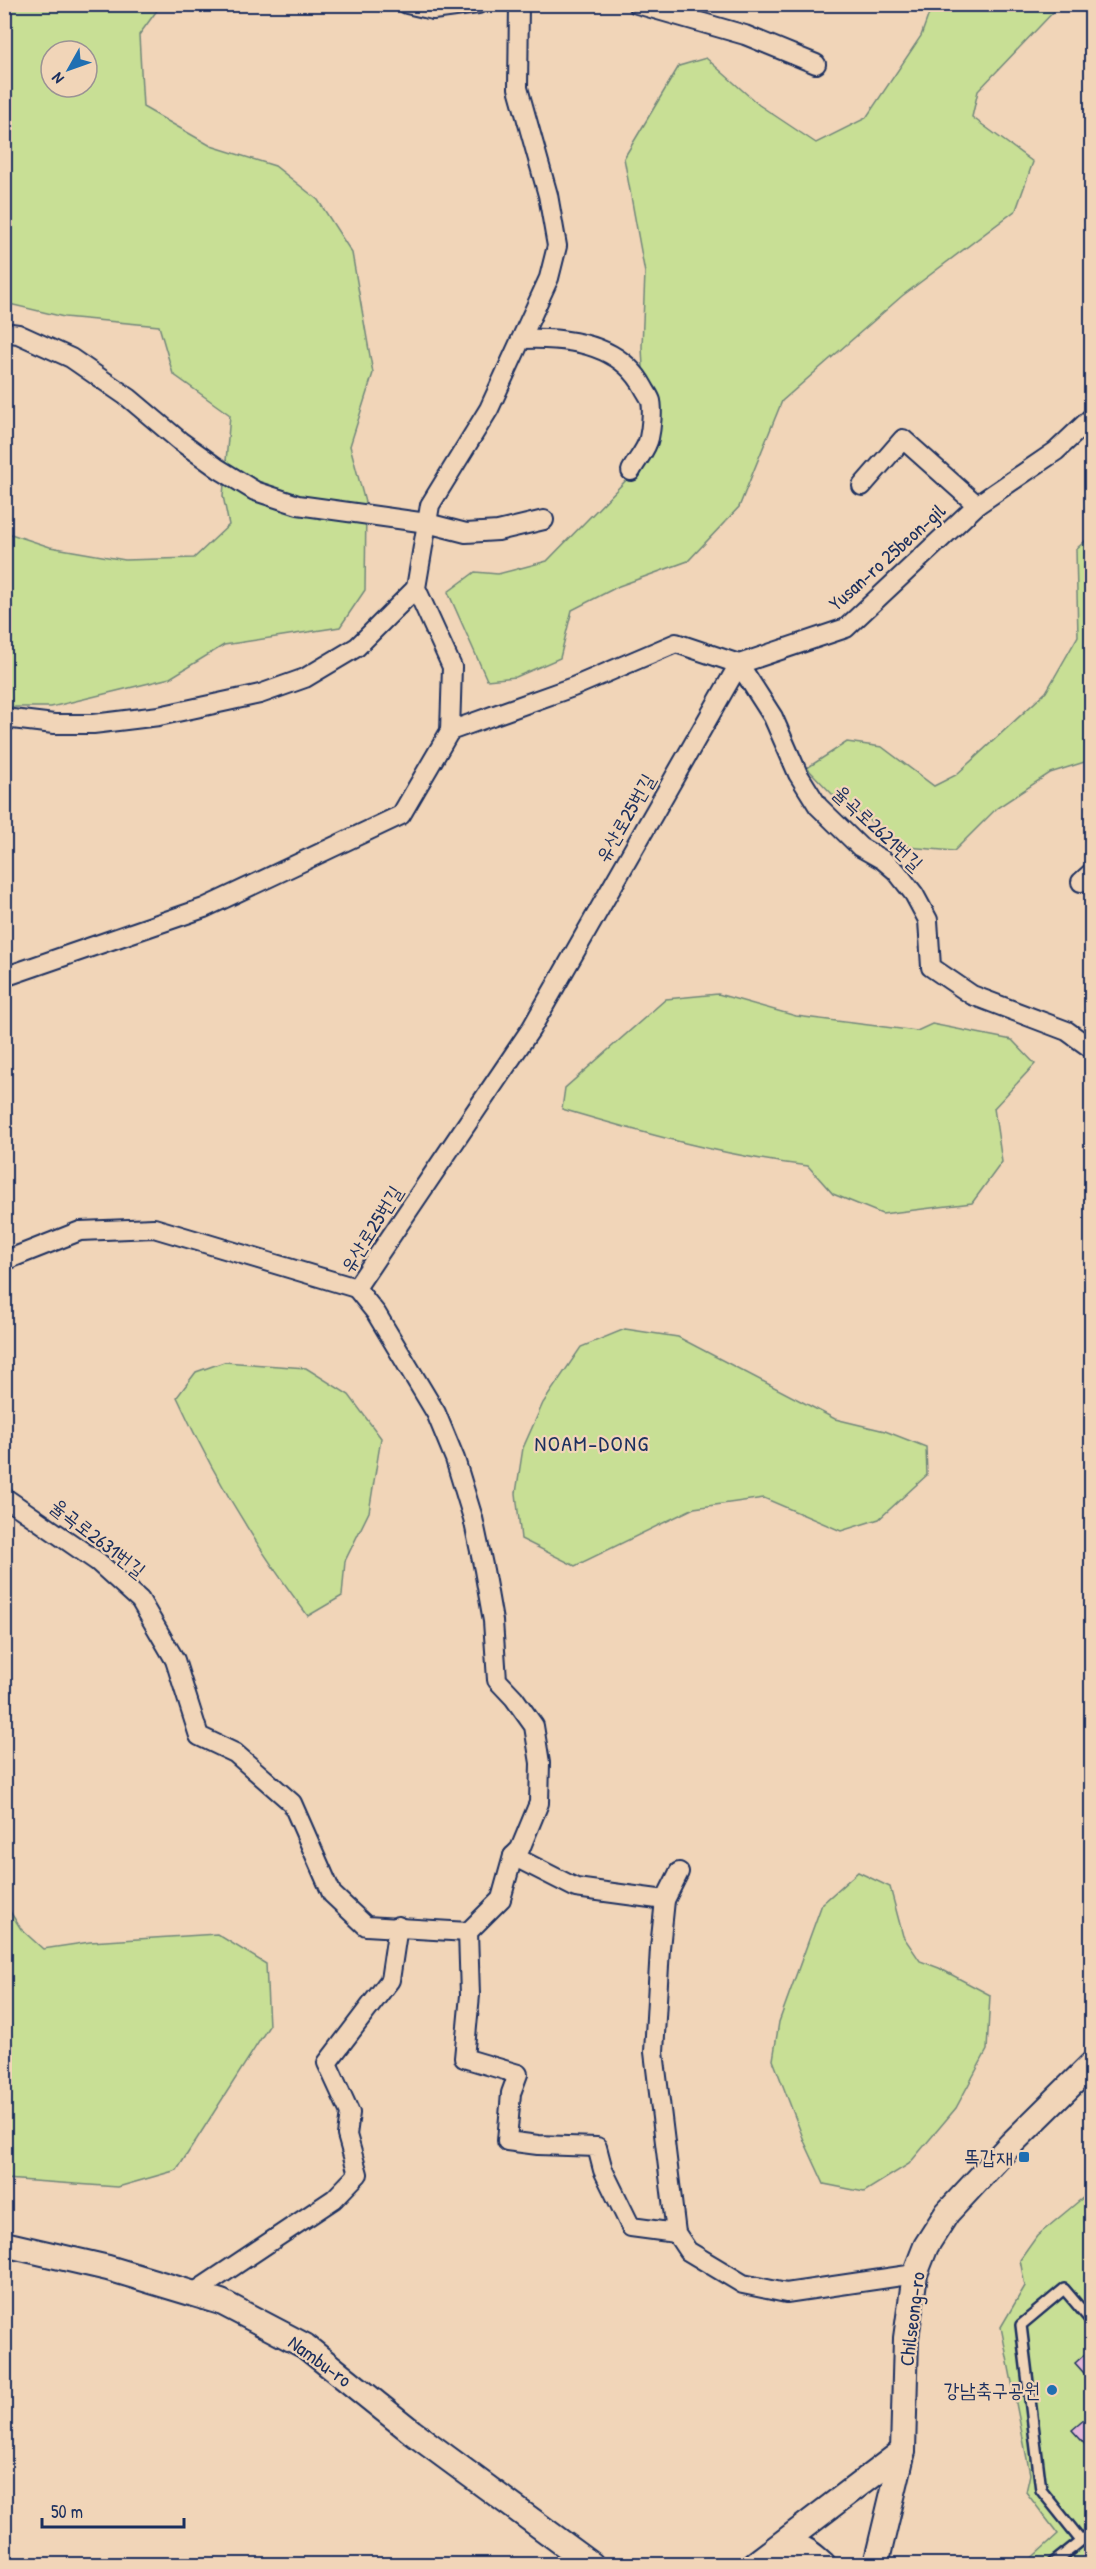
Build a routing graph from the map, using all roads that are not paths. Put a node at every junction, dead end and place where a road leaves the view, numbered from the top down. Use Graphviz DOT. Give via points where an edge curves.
graph roads {
  1 [pos="407,4"];
  2 [pos="478,4"];
  3 [pos="519,4"];
  4 [pos="637,4"];
  5 [pos="816,64"];
  6 [pos="4,332"];
  7 [pos="522,339"];
  8 [pos="1092,417"];
  9 [pos="631,471"];
  10 [pos="862,486"];
  11 [pos="977,505"];
  12 [pos="544,520"];
  13 [pos="427,523"];
  14 [pos="416,588"];
  15 [pos="739,664"];
  16 [pos="4,718"];
  17 [pos="450,731"];
  18 [pos="4,977"];
  19 [pos="1092,1049"];
  20 [pos="4,1261"];
  21 [pos="356,1288"];
  22 [pos="4,1497"];
  23 [pos="513,1856"];
  24 [pos="679,1872"];
  25 [pos="665,1900"];
  26 [pos="398,1926"];
  27 [pos="468,1932"];
  28 [pos="1092,2064"];
  29 [pos="676,2233"];
  30 [pos="6,2250"];
  31 [pos="915,2274"];
  32 [pos="192,2294"];
  33 [pos="1092,2322"];
  34 [pos="903,2451"];
  35 [pos="1092,2532"];
  36 [pos="1082,2540"];
  37 [pos="764,2558"];
  38 [pos="591,2565"];
  39 [pos="823,2565"];
  40 [pos="876,2565"];
  41 [pos="1052,2565"];
  1 -- 2 [label="street" via="433,10"];
  3 -- 7 [label="street" via="518,88 548,195 557,246 549,278"];
  4 -- 5 [label="street" via="745,34"];
  6 -- 13 [label="street" via="18,334 71,358 129,398 203,458 255,491 298,505"];
  7 -- 9 [label="street" via="575,341 602,350 624,362 639,378 651,401 649,440"];
  7 -- 13 [label="street" via="489,409 430,505"];
  8 -- 11 [label="street, Yusan-ro 25beon-gil" via="1056,451"];
  10 -- 11 [label="street" via="903,439"];
  11 -- 15 [label="street, Yusan-ro 25beon-gil" via="846,628"];
  12 -- 13 [label="street" via="498,531 466,533"];
  13 -- 14 [label="street"];
  14 -- 16 [label="street" via="357,647 305,678 260,694 159,716 93,724"];
  14 -- 17 [label="street" via="452,667"];
  15 -- 17 [label="street" via="676,643 573,687"];
  15 -- 19 [label="street, 율곡로2621번길" via="773,717 798,774 818,806 860,847 896,870 914,894 928,920 931,967 972,995 1067,1031"];
  15 -- 21 [label="street, 유산로25번길" via="531,1029"];
  17 -- 18 [label="street" via="401,815 204,908"];
  20 -- 21 [label="street" via="80,1231 154,1228"];
  21 -- 23 [label="street, 유산로25번길" via="376,1313 436,1413 455,1459 484,1570 497,1680 534,1726 540,1763 539,1803 520,1849"];
  22 -- 26 [label="street, 율곡로2631번길" via="98,1562 138,1598 175,1660 199,1736 235,1753 292,1803 332,1894 366,1926"];
  23 -- 25 [label="street" via="576,1888"];
  23 -- 27 [label="street" via="501,1899"];
  24 -- 25 [label="street"];
  25 -- 29 [label="street" via="654,2052"];
  26 -- 27 [label="street, 율곡로2631번길"];
  26 -- 32 [label="street" via="390,1980 327,2063 350,2112 347,2135 358,2174 334,2199"];
  27 -- 29 [label="street" via="470,1995 465,2058 518,2074 507,2141 597,2147 603,2170 631,2227"];
  28 -- 31 [label="street, Chilseong-ro" via="947,2212 926,2246"];
  29 -- 31 [label="street" via="688,2251 743,2284 786,2293"];
  30 -- 32 [label="street, Nambu-ro" via="108,2268"];
  31 -- 34 [label="street, Chilseong-ro" via="906,2338"];
  32 -- 38 [label="street, Nambu-ro" via="221,2302 305,2346 412,2432"];
  33 -- 36 [label="lane" via="1064,2289 1021,2325 1041,2490"];
  34 -- 37 [label="street"];
  34 -- 40 [label="street, Chilseong-ro"];
  35 -- 36 [label="lane"];
  36 -- 41 [label="lane"];
  37 -- 39 [label="street" via="792,2545 810,2552"];
}
